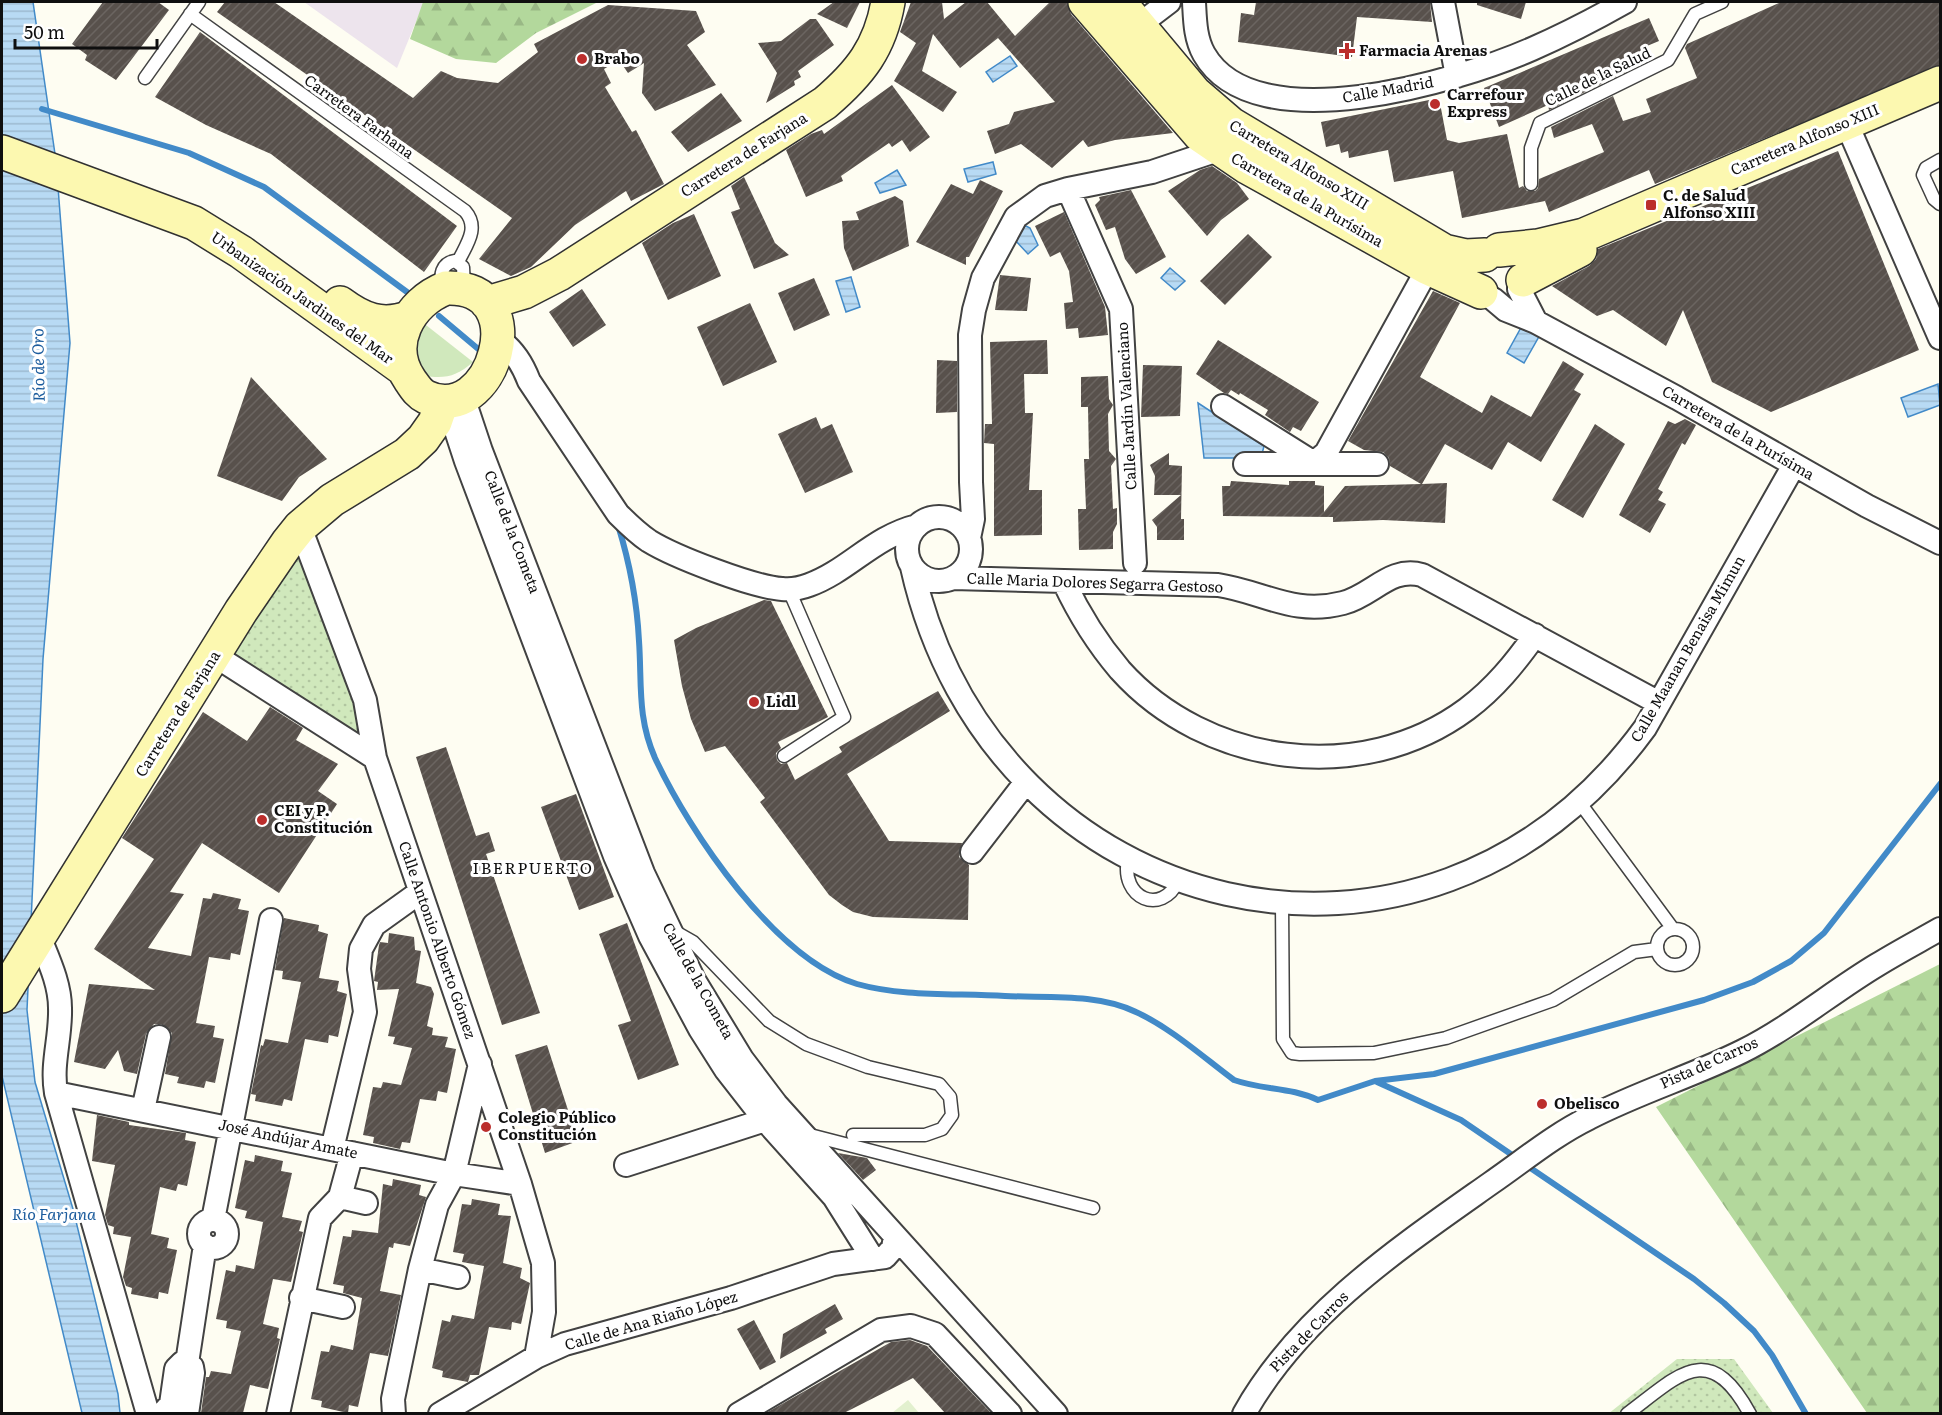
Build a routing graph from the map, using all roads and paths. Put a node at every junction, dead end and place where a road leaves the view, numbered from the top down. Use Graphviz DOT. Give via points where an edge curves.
graph roads {
  1 [pos="199,2"];
  2 [pos="889,2"];
  3 [pos="1085,2"];
  4 [pos="1169,2"];
  5 [pos="1194,2"];
  6 [pos="1443,2"];
  7 [pos="1625,2"];
  8 [pos="1722,2"];
  9 [pos="1702,5"];
  10 [pos="1128,12"];
  11 [pos="190,14"];
  12 [pos="1150,64"];
  13 [pos="1457,76"];
  14 [pos="145,78"];
  15 [pos="1941,83"];
  16 [pos="1244,87"];
  17 [pos="1941,98"];
  18 [pos="2,129"];
  19 [pos="1200,135"];
  20 [pos="1852,136"];
  21 [pos="1229,139"];
  22 [pos="2,152"];
  23 [pos="1941,160"];
  24 [pos="1178,164"];
  25 [pos="89,172"];
  26 [pos="1531,184"];
  27 [pos="1068,189"];
  28 [pos="1941,204"];
  29 [pos="1428,268"];
  30 [pos="1496,278"];
  31 [pos="475,302"];
  32 [pos="409,318"];
  33 [pos="1941,338"];
  34 [pos="487,372"];
  35 [pos="529,381"];
  36 [pos="435,392"];
  37 [pos="1223,406"];
  38 [pos="1314,463"];
  39 [pos="1245,464"];
  40 [pos="1377,464"];
  41 [pos="1794,465"];
  42 [pos="971,482"];
  43 [pos="944,517"];
  44 [pos="917,526"];
  45 [pos="300,527"];
  46 [pos="969,538"];
  47 [pos="1941,543"];
  48 [pos="865,551"];
  49 [pos="910,562"];
  50 [pos="1135,563"];
  51 [pos="947,580"];
  52 [pos="1064,582"];
  53 [pos="789,590"];
  54 [pos="1535,635"];
  55 [pos="937,642"];
  56 [pos="214,655"];
  57 [pos="1659,703"];
  58 [pos="784,756"];
  59 [pos="375,758"];
  60 [pos="1026,782"];
  61 [pos="1580,803"];
  62 [pos="972,852"];
  63 [pos="420,892"];
  64 [pos="1282,903"];
  65 [pos="271,920"];
  66 [pos="668,928"];
  67 [pos="1673,929"];
  68 [pos="1941,929"];
  69 [pos="35,942"];
  70 [pos="1658,949"];
  71 [pos="2,996"];
  72 [pos="159,1037"];
  73 [pos="480,1064"];
  74 [pos="56,1093"];
  75 [pos="143,1110"];
  76 [pos="765,1120"];
  77 [pos="231,1126"];
  78 [pos="801,1132"];
  79 [pos="853,1135"];
  80 [pos="342,1151"];
  81 [pos="626,1165"];
  82 [pos="454,1174"];
  83 [pos="520,1184"];
  84 [pos="339,1197"];
  85 [pos="366,1203"];
  86 [pos="1092,1208"];
  87 [pos="895,1237"];
  88 [pos="873,1259"];
  89 [pos="420,1269"];
  90 [pos="458,1277"];
  91 [pos="940,1285"];
  92 [pos="301,1298"];
  93 [pos="343,1306"];
  94 [pos="536,1357"];
  95 [pos="188,1364"];
  96 [pos="391,1412"];
  97 [pos="148,1413"];
  98 [pos="162,1413"];
  99 [pos="187,1413"];
  100 [pos="278,1413"];
  101 [pos="440,1413"];
  102 [pos="739,1413"];
  103 [pos="1010,1413"];
  104 [pos="1056,1413"];
  105 [pos="1244,1413"];
  106 [pos="1627,1413"];
  107 [pos="1750,1413"];
  1 -- 11 [label="lane"];
  2 -- 31 [label="street, Carretera de Farjana" via="868,60 825,103 559,274 524,292"];
  3 -- 19 [label="street"];
  4 -- 10 [label="street" via="1148,18"];
  5 -- 16 [label="street, Calle Madrid" via="1196,32 1205,56 1229,81"];
  6 -- 13 [label="street"];
  7 -- 13 [label="street, Calle Madrid" via="1531,50"];
  8 -- 9 [label="lane"];
  9 -- 26 [label="lane, Calle de la Salud" via="1668,60 1540,123 1531,148"];
  10 -- 21 [label="street, Carretera Alfonso XIII"];
  11 -- 14 [label="lane"];
  11 -- 31 [label="lane, Carretera Farhana" via="465,211 472,221"];
  12 -- 30 [label="street, Carretera Alfonso XIII" via="1191,108 1236,145"];
  13 -- 16 [label="street, Calle Madrid" via="1417,88 1330,100 1272,98"];
  15 -- 30 [label="street, Carretera Alfonso XIII" via="1584,235 1538,246"];
  16 -- 21 [label="street" via="1234,106"];
  17 -- 20 [label="street, Carretera Alfonso XIII"];
  18 -- 25 [label="street, Urbanización Jardines del Mar"];
  19 -- 21 [label="street, Carretera de la Purísima"];
  19 -- 24 [label="street"];
  20 -- 30 [label="street, Carretera Alfonso XIII" via="1565,256"];
  20 -- 33 [label="street"];
  21 -- 24 [label="street" via="1212,152"];
  21 -- 29 [label="street, Carretera de la Purísima"];
  21 -- 30 [label="street, Carretera Alfonso XIII" via="1444,251 1466,256"];
  22 -- 25 [label="street, Urbanización Jardines del Mar"];
  23 -- 28 [label="lane" via="1930,165 1923,175 1934,199"];
  24 -- 27 [label="street"];
  25 -- 32 [label="street, Urbanización Jardines del Mar" via="149,184 200,208 256,242 366,320 379,324"];
  25 -- 36 [label="street, Urbanización Jardines del Mar" via="194,223 241,252"];
  27 -- 42 [label="street" via="1045,196 1016,217 977,293 970,335"];
  27 -- 50 [label="street, Calle Jardín Valenciano" via="1121,309"];
  29 -- 30 [label="street, Carretera de la Purísima"];
  29 -- 38 [label="street" via="1326,453"];
  30 -- 41 [label="street, Carretera de la Purísima" via="1506,310 1536,322"];
  31 -- 32 [label="street" via="432,294"];
  31 -- 34 [label="street" via="497,351"];
  31 -- 35 [label="street" via="518,357"];
  32 -- 36 [label="street" via="398,349"];
  34 -- 35 [label="street"];
  34 -- 36 [label="street"];
  35 -- 53 [label="street" via="632,529 695,562"];
  36 -- 45 [label="street, Carretera de Farjana" via="389,464 332,500"];
  36 -- 66 [label="street, Calle de la Cometa" via="466,409 643,873"];
  36 -- 76 [label="street, Calle de la Cometa" via="470,472 624,880 700,1029"];
  37 -- 38 [label="street"];
  38 -- 39 [label="street"];
  38 -- 40 [label="street"];
  41 -- 47 [label="street, Carretera de la Purísima"];
  41 -- 57 [label="street, Calle Maanan Benaisa Mimun"];
  42 -- 43 [label="street" via="962,503"];
  42 -- 46 [label="street" via="973,519"];
  43 -- 44 [label="street" via="929,518"];
  43 -- 46 [label="street" via="963,528"];
  44 -- 48 [label="street" via="898,531"];
  44 -- 49 [label="street" via="907,546"];
  45 -- 56 [label="street, Carretera de Farjana"];
  45 -- 59 [label="street, Calle Antonio Alberto Gómez" via="365,700"];
  46 -- 51 [label="street" via="969,561 963,571"];
  48 -- 49 [label="street" via="880,549"];
  48 -- 53 [label="street" via="812,584"];
  49 -- 51 [label="street" via="924,578"];
  49 -- 55 [label="street, Calle Maanan Benaisa Mimun"];
  51 -- 52 [label="street, Calle Maria Dolores Segarra Gestoso"];
  51 -- 55 [label="street, Calle Maanan Benaisa Mimun" via="933,611"];
  52 -- 54 [label="street, Calle Maria Dolores Segarra Gestoso" via="1218,585 1292,607 1318,608 1345,603 1393,576 1412,572"];
  52 -- 54 [label="street" via="1104,651 1141,690 1201,730 1273,754 1341,756 1407,741 1466,710 1515,663"];
  53 -- 58 [label="lane" via="844,717"];
  54 -- 57 [label="street, Calle Maria Dolores Segarra Gestoso"];
  55 -- 60 [label="street, Calle Maanan Benaisa Mimun" via="972,709"];
  56 -- 59 [label="street"];
  56 -- 69 [label="street, Carretera de Farjana"];
  57 -- 61 [label="street, Calle Maanan Benaisa Mimun" via="1622,759"];
  59 -- 63 [label="street, Calle Antonio Alberto Gómez"];
  60 -- 62 [label="street"];
  60 -- 64 [label="street, Calle Maanan Benaisa Mimun" via="1071,821 1128,859 1178,881"];
  61 -- 64 [label="street, Calle Maanan Benaisa Mimun" via="1499,857 1442,883 1349,902"];
  61 -- 67 [label="lane"];
  63 -- 73 [label="street, Calle Antonio Alberto Gómez"];
  63 -- 80 [label="street" via="374,925 361,948 359,969 365,1012"];
  64 -- 70 [label="lane" via="1283,1039 1292,1053 1300,1054 1374,1053 1446,1038 1553,999 1634,952"];
  65 -- 77 [label="street"];
  66 -- 78 [label="street, Calle de la Cometa" via="742,1059"];
  66 -- 79 [label="lane" via="693,942 769,1021 806,1044 868,1067 939,1084 950,1097 952,1115 942,1130 925,1136"];
  67 -- 70 [label="lane" via="1661,936"];
  67 -- 70 [label="lane" via="1690,938 1693,945 1689,958 1670,964 1659,956"];
  68 -- 105 [label="street, Pista de Carros" via="1877,964 1744,1050 1587,1119 1535,1152 1347,1292 1262,1381"];
  69 -- 71 [label="street, Carretera de Farjana"];
  69 -- 74 [label="street" via="55,979 61,1005 54,1060"];
  72 -- 75 [label="street"];
  73 -- 82 [label="street"];
  73 -- 83 [label="street, Calle Antonio Alberto Gómez"];
  74 -- 75 [label="street, José Andújar Amate"];
  74 -- 97 [label="street"];
  75 -- 77 [label="street, José Andújar Amate"];
  76 -- 81 [label="street"];
  76 -- 88 [label="street, Calle de la Cometa" via="834,1197"];
  77 -- 80 [label="street, José Andújar Amate"];
  77 -- 95 [label="street" via="213,1220 224,1226 226,1238 218,1248 205,1245"];
  78 -- 86 [label="lane"];
  78 -- 87 [label="street, Calle de la Cometa"];
  80 -- 82 [label="street, José Andújar Amate"];
  80 -- 84 [label="street"];
  82 -- 83 [label="street, José Andújar Amate"];
  82 -- 89 [label="street" via="437,1205"];
  83 -- 94 [label="street, Calle Antonio Alberto Gómez" via="543,1263 546,1288"];
  84 -- 85 [label="street"];
  84 -- 92 [label="street" via="320,1218"];
  87 -- 88 [label="street" via="885,1257"];
  87 -- 91 [label="street, Calle de la Cometa"];
  88 -- 91 [label="street, Calle de la Cometa" via="914,1270"];
  88 -- 94 [label="street, Calle de Ana Riaño López" via="850,1259 731,1298 565,1344"];
  89 -- 90 [label="street"];
  89 -- 96 [label="street"];
  91 -- 104 [label="street, Calle de la Cometa"];
  92 -- 93 [label="street"];
  92 -- 100 [label="street"];
  94 -- 101 [label="street, Calle de Ana Riaño López"];
  95 -- 98 [label="street" via="182,1363 176,1369 171,1404"];
  95 -- 99 [label="street" via="193,1373"];
  102 -- 103 [label="street" via="881,1330 904,1326 924,1328 935,1334"];
  106 -- 107 [label="lane" via="1685,1372 1698,1369 1724,1377"];
}
